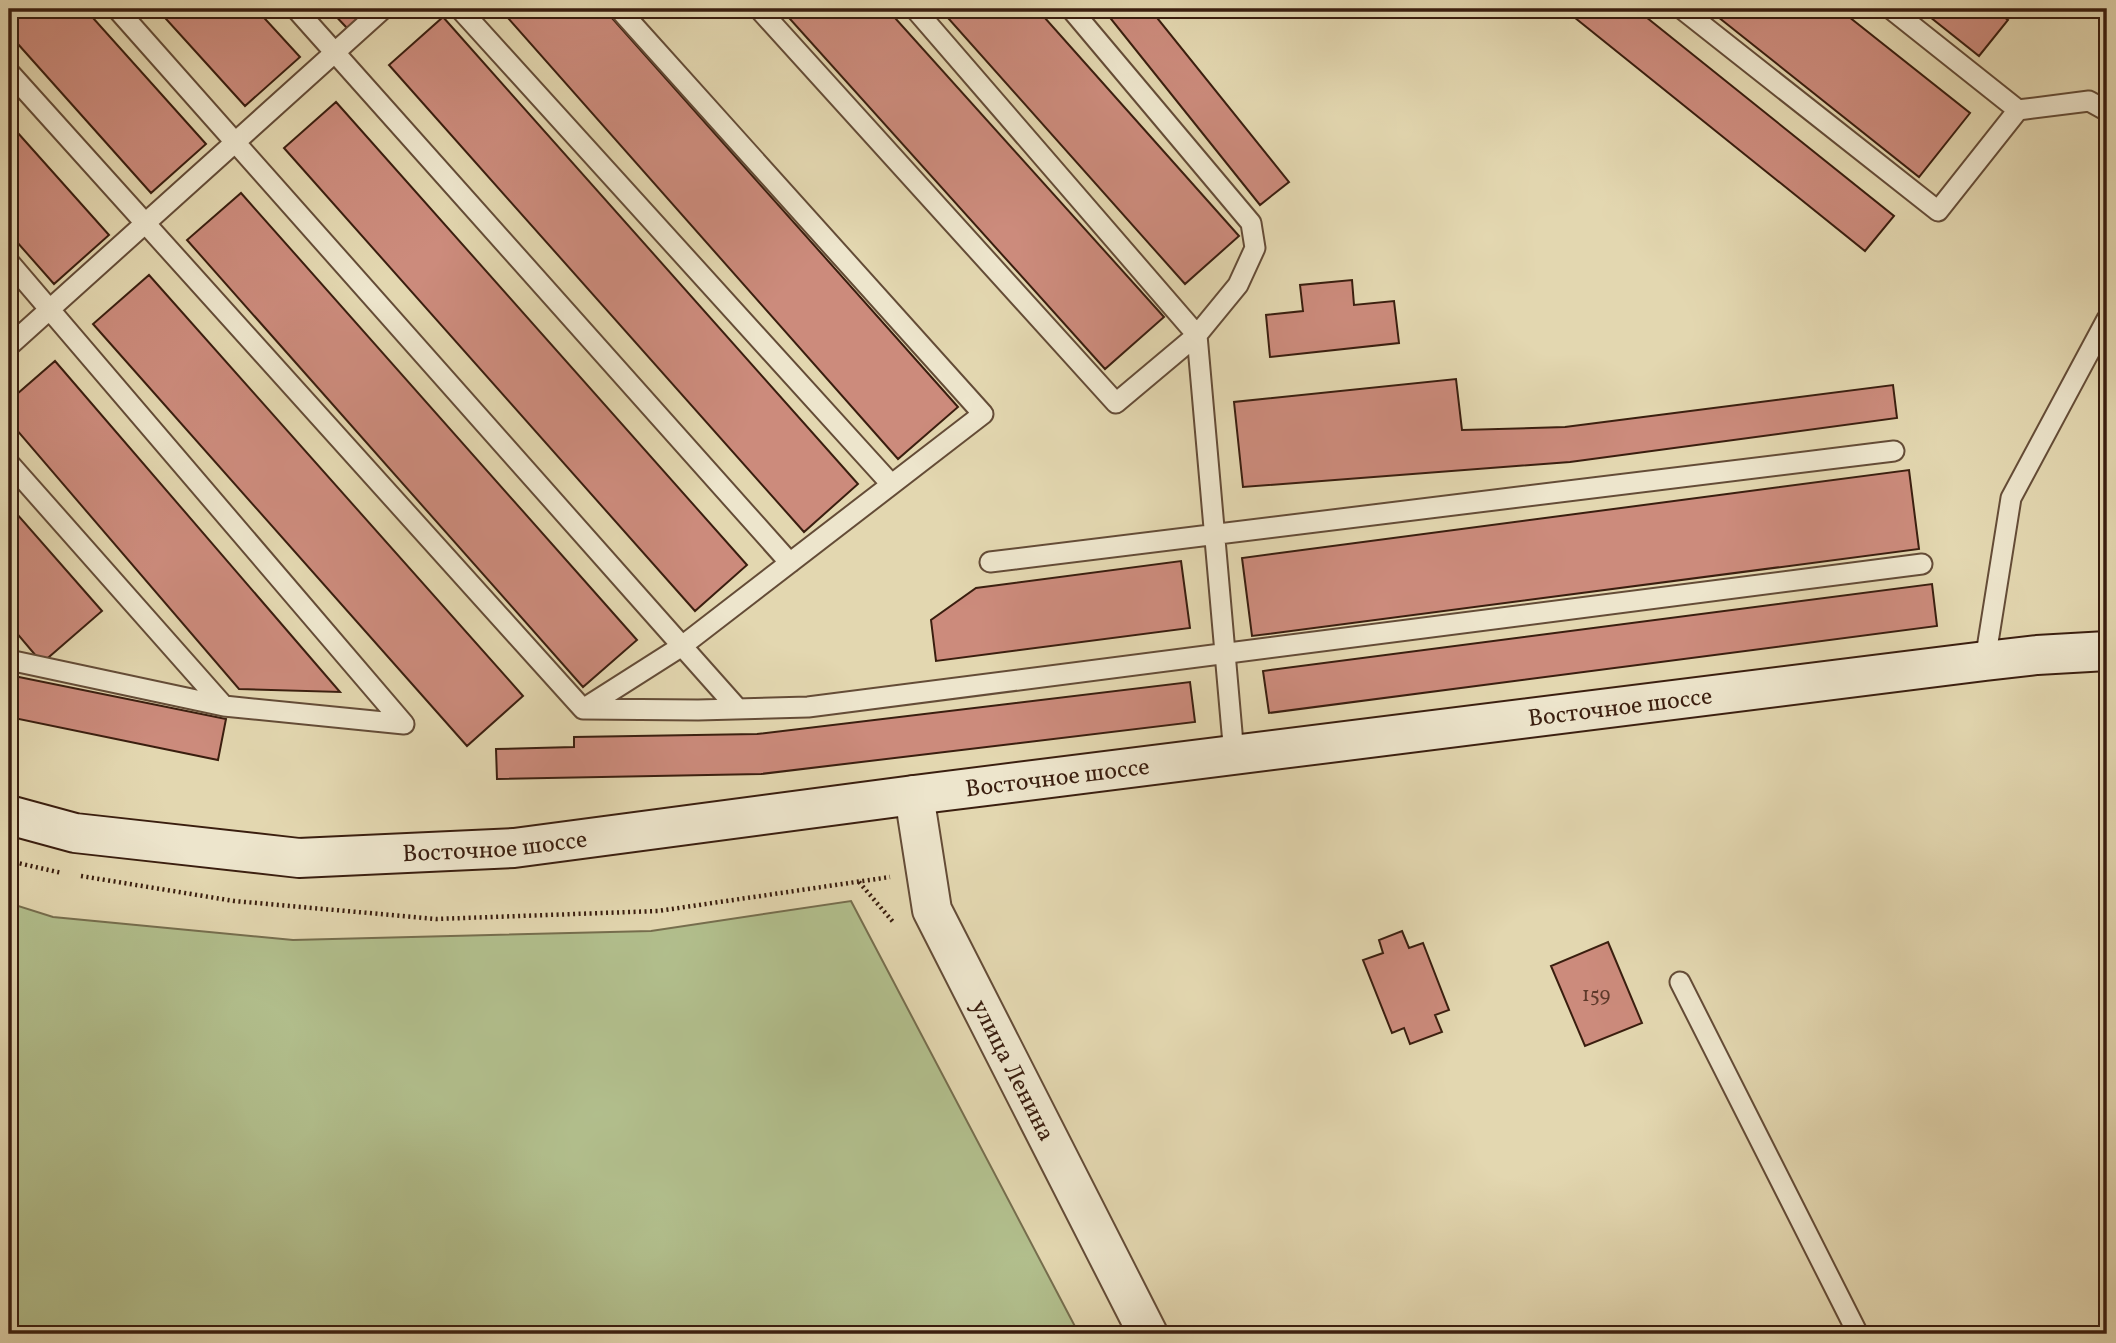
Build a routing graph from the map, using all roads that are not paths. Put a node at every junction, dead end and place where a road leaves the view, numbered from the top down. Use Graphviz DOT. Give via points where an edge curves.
graph roads {
  1 [pos="117,9"];
  2 [pos="296,9"];
  3 [pos="383,9"];
  4 [pos="460,9"];
  5 [pos="620,9"];
  6 [pos="759,9"];
  7 [pos="915,9"];
  8 [pos="1071,9"];
  9 [pos="1682,9"];
  10 [pos="1891,9"];
  11 [pos="334,52"];
  12 [pos="9,72"];
  13 [pos="2018,110"];
  14 [pos="2107,111"];
  15 [pos="235,142"];
  16 [pos="146,223"];
  17 [pos="9,262"];
  18 [pos="50,309"];
  19 [pos="2107,319"];
  20 [pos="1197,335"];
  21 [pos="9,346"];
  22 [pos="1895,451"];
  23 [pos="9,463"];
  24 [pos="891,484"];
  25 [pos="1215,534"];
  26 [pos="990,562"];
  27 [pos="790,563"];
  28 [pos="1922,564"];
  29 [pos="682,646"];
  30 [pos="2107,651"];
  31 [pos="1226,654"];
  32 [pos="9,660"];
  33 [pos="1985,661"];
  34 [pos="224,706"];
  35 [pos="583,709"];
  36 [pos="738,709"];
  37 [pos="1234,755"];
  38 [pos="914,794"];
  39 [pos="9,815"];
  40 [pos="1680,982"];
  41 [pos="1148,1334"];
  42 [pos="1858,1334"];
  1 -- 15 [label="lane"];
  2 -- 11 [label="lane"];
  3 -- 11 [label="lane"];
  4 -- 24 [label="lane"];
  5 -- 24 [label="lane" via="984,414"];
  6 -- 20 [label="lane" via="1116,403"];
  7 -- 20 [label="lane"];
  8 -- 20 [label="lane" via="1251,223 1255,248 1238,285"];
  9 -- 13 [label="lane" via="1938,211"];
  10 -- 13 [label="lane"];
  11 -- 15 [label="lane"];
  11 -- 27 [label="lane"];
  12 -- 16 [label="lane"];
  13 -- 14 [label="lane" via="2090,101"];
  15 -- 16 [label="lane"];
  15 -- 29 [label="lane"];
  16 -- 18 [label="lane"];
  16 -- 35 [label="lane"];
  17 -- 18 [label="lane"];
  18 -- 21 [label="lane"];
  18 -- 34 [label="lane" via="404,724"];
  19 -- 33 [label="lane" via="2011,498"];
  20 -- 25 [label="lane"];
  22 -- 25 [label="lane"];
  23 -- 34 [label="lane"];
  24 -- 27 [label="lane"];
  25 -- 26 [label="lane"];
  25 -- 31 [label="lane"];
  27 -- 29 [label="lane"];
  28 -- 31 [label="lane"];
  29 -- 35 [label="lane"];
  29 -- 36 [label="lane"];
  30 -- 33 [label="main road, Восточное шоссе"];
  31 -- 36 [label="lane" via="808,707"];
  31 -- 37 [label="lane"];
  32 -- 34 [label="lane"];
  33 -- 37 [label="main road, Восточное шоссе"];
  35 -- 36 [label="lane"];
  37 -- 38 [label="main road, Восточное шоссе"];
  38 -- 39 [label="main road, Восточное шоссе" via="514,848 299,859 75,833"];
  38 -- 41 [label="main road, улица Ленина" via="932,910"];
  40 -- 42 [label="lane"];
}
